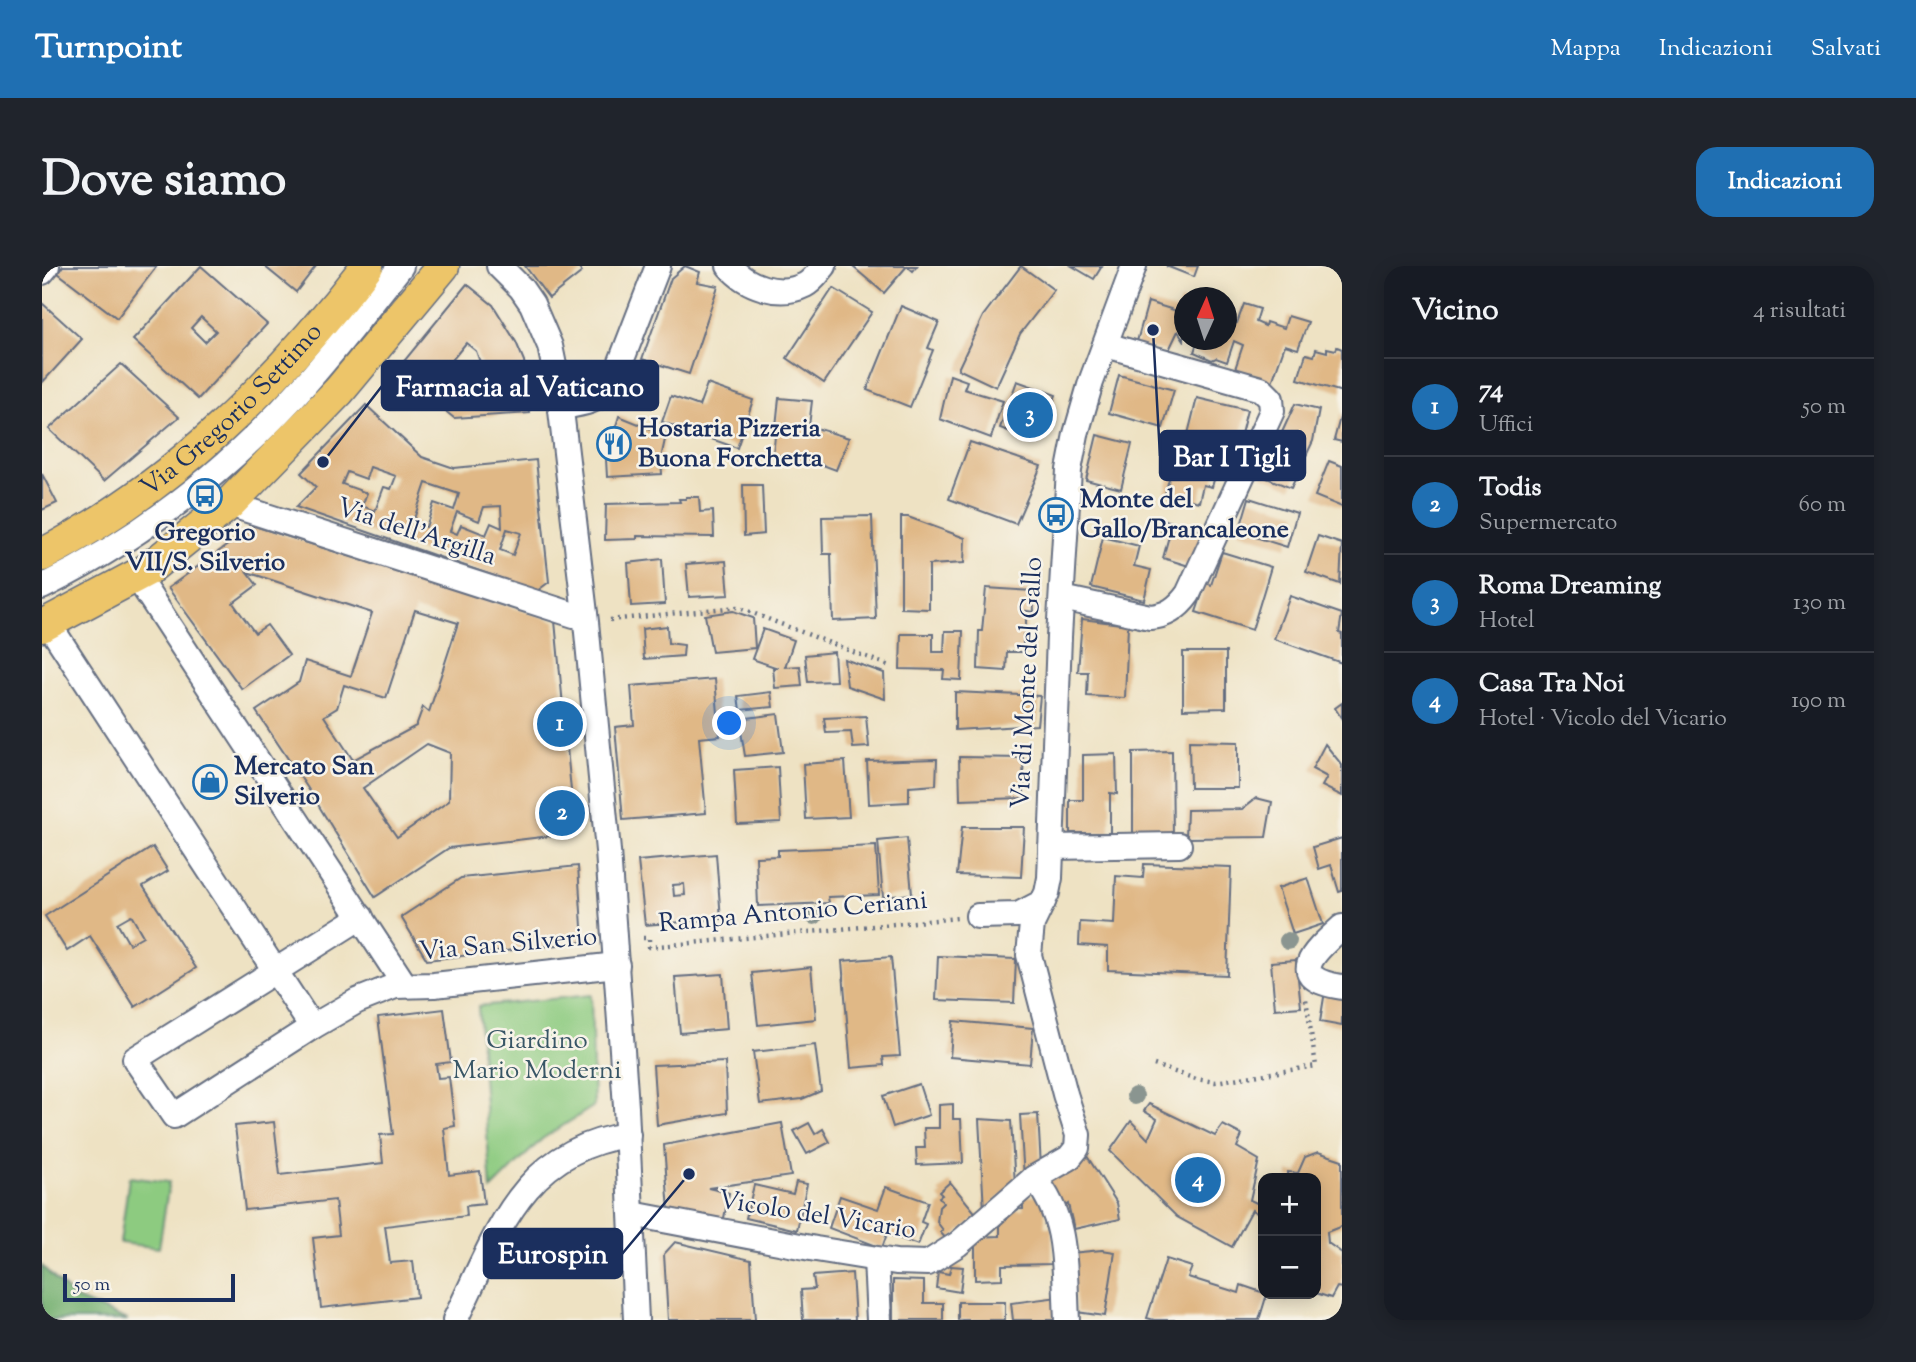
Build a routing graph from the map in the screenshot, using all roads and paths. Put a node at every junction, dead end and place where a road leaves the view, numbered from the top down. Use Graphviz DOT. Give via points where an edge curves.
graph roads {
  1 [pos="47,266"];
  2 [pos="367,266"];
  3 [pos="401,266"];
  4 [pos="443,266"];
  5 [pos="499,266"];
  6 [pos="658,266"];
  7 [pos="729,266"];
  8 [pos="824,266"];
  9 [pos="1134,266"];
  10 [pos="42,272"];
  11 [pos="1106,345"];
  12 [pos="316,350"];
  13 [pos="339,391"];
  14 [pos="561,407"];
  15 [pos="229,504"];
  16 [pos="42,555"];
  17 [pos="137,577"];
  18 [pos="42,587"];
  19 [pos="1062,598"];
  20 [pos="585,615"];
  21 [pos="610,620"];
  22 [pos="45,624"];
  23 [pos="891,667"];
  24 [pos="1179,845"];
  25 [pos="1051,847"];
  26 [pos="1043,902"];
  27 [pos="978,916"];
  28 [pos="361,917"];
  29 [pos="952,918"];
  30 [pos="1342,927"];
  31 [pos="643,938"];
  32 [pos="617,965"];
  33 [pos="276,972"];
  34 [pos="404,984"];
  35 [pos="1304,988"];
  36 [pos="1342,988"];
  37 [pos="312,1027"];
  38 [pos="1154,1065"];
  39 [pos="628,1135"];
  40 [pos="1034,1178"];
  41 [pos="632,1214"];
  42 [pos="876,1259"];
  43 [pos="455,1320"];
  44 [pos="636,1320"];
  45 [pos="878,1320"];
  46 [pos="1067,1320"];
  1 -- 10 [label="street"];
  2 -- 12 [label="main road, Via Gregorio Settimo"];
  3 -- 12 [label="street, Via Gregorio Settimo"];
  4 -- 13 [label="main road"];
  5 -- 14 [label="street" via="527,296 545,332"];
  6 -- 14 [label="street" via="612,385 588,402"];
  7 -- 8 [label="street" via="753,284 785,290 807,284"];
  9 -- 11 [label="street, Via di Monte del Gallo"];
  11 -- 19 [label="street, Via di Monte del Gallo" via="1071,458"];
  11 -- 19 [label="street" via="1261,389 1271,399 1272,411 1182,602 1163,615 1150,617"];
  12 -- 13 [label="street"];
  12 -- 16 [label="main road, Via Gregorio Settimo" via="262,388 175,468 104,519"];
  12 -- 18 [label="street, Via Gregorio Settimo" via="284,407 226,463 119,545"];
  13 -- 15 [label="main road"];
  14 -- 20 [label="street"];
  15 -- 17 [label="main road"];
  15 -- 20 [label="street, Via dell'Argilla"];
  17 -- 22 [label="main road"];
  17 -- 28 [label="street, Via San Silverio"];
  19 -- 25 [label="street, Via di Monte del Gallo"];
  20 -- 32 [label="street"];
  21 -- 23 [label="path" via="737,607"];
  22 -- 33 [label="street"];
  24 -- 25 [label="street"];
  25 -- 26 [label="street, Via di Monte del Gallo" via="1049,886"];
  26 -- 27 [label="street" via="1018,915"];
  26 -- 40 [label="street, Vicolo del Vicario" via="1030,932 1030,963 1078,1142 1069,1158"];
  28 -- 33 [label="street"];
  28 -- 34 [label="street, Via San Silverio"];
  29 -- 31 [label="path, Rampa Antonio Ceriani" via="649,947 649,938"];
  30 -- 36 [label="street" via="1315,951 1310,967 1317,981"];
  32 -- 34 [label="street, Via San Silverio" via="434,985"];
  32 -- 39 [label="street"];
  33 -- 37 [label="street"];
  33 -- 37 [label="street, Via San Silverio" via="135,1059 174,1116"];
  34 -- 37 [label="street, Via San Silverio" via="370,995"];
  35 -- 38 [label="path" via="1317,1066 1215,1082"];
  39 -- 41 [label="street"];
  39 -- 43 [label="street" via="585,1144 552,1163 530,1184 497,1235"];
  40 -- 42 [label="street, Vicolo del Vicario" via="933,1261"];
  40 -- 46 [label="street" via="1060,1225"];
  41 -- 42 [label="street, Vicolo del Vicario"];
  41 -- 44 [label="street"];
  42 -- 45 [label="street"];
}
